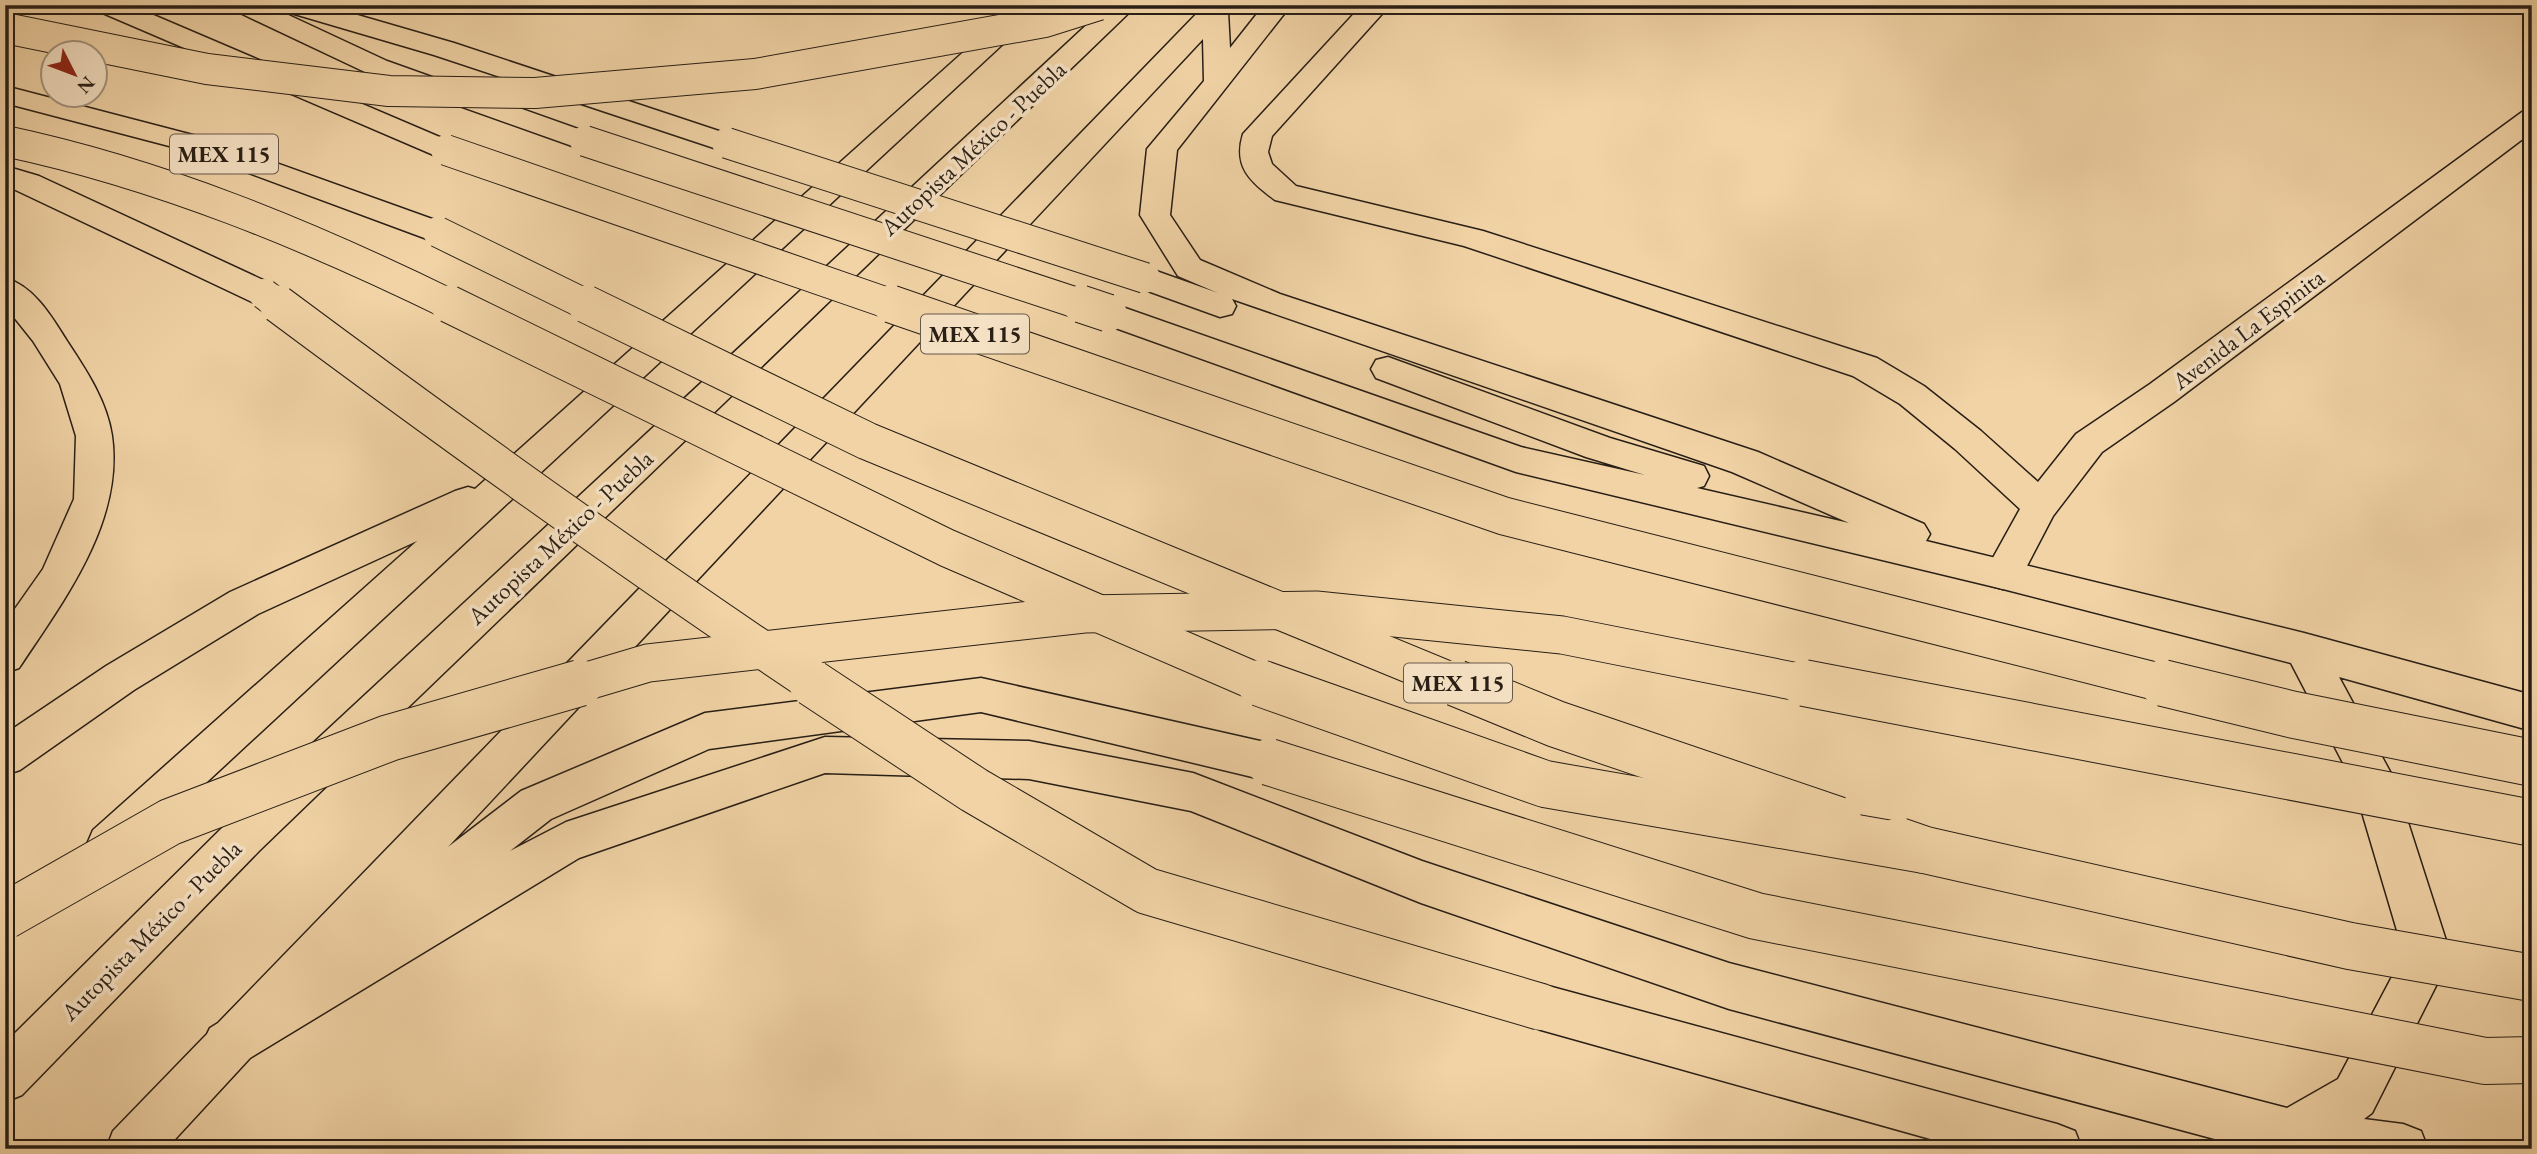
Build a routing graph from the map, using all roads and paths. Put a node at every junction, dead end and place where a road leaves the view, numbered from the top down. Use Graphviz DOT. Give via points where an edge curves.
graph roads {
  1 [pos="107,5"];
  2 [pos="245,5"];
  3 [pos="293,5"];
  4 [pos="1032,5"];
  5 [pos="1099,5"];
  6 [pos="1124,5"];
  7 [pos="1278,5"];
  8 [pos="1377,5"];
  9 [pos="1217,8"];
  10 [pos="5,28"];
  11 [pos="1218,82"];
  12 [pos="5,94"];
  13 [pos="2532,118"];
  14 [pos="5,141"];
  15 [pos="5,176"];
  16 [pos="5,289"];
  17 [pos="502,486"];
  18 [pos="2040,506"];
  19 [pos="2003,574"];
  20 [pos="2304,650"];
  21 [pos="5,656"];
  22 [pos="2532,713"];
  23 [pos="5,757"];
  24 [pos="2532,763"];
  25 [pos="2532,823"];
  26 [pos="1925,849"];
  27 [pos="5,916"];
  28 [pos="5,938"];
  29 [pos="2532,978"];
  30 [pos="227,1045"];
  31 [pos="2532,1060"];
  32 [pos="5,1078"];
  33 [pos="2291,1134"];
  34 [pos="131,1149"];
  35 [pos="2057,1149"];
  36 [pos="2403,1149"];
  1 -- 24 [label="main road, MEX 115, bridge" via="446,150 1504,516 2249,704"];
  2 -- 19 [label="main road, bridge" via="377,67 585,141 1108,313 1516,459"];
  3 -- 19 [label="main road, bridge" via="444,49 1145,278 1599,447"];
  4 -- 17 [label="main road"];
  5 -- 10 [label="main road, bridge" via="1045,22 755,74 535,93 389,92 207,69"];
  6 -- 32 [label="main road, Autopista México - Puebla" via="243,836"];
  7 -- 11 [label="main road"];
  8 -- 18 [label="main road" via="1258,134 1253,152 1259,166 1286,193 1472,238 1865,367 1912,395"];
  9 -- 11 [label="main road"];
  9 -- 30 [label="main road"];
  11 -- 19 [label="main road" via="1162,149 1155,215 1189,268 1268,302 1745,462"];
  12 -- 26 [label="main road, MEX 115, bridge" via="202,146 438,232 867,441 1556,724"];
  13 -- 18 [label="main road, Avenida La Espinita" via="2089,443"];
  14 -- 26 [label="main road, bridge" via="66,154 222,204 386,273 947,548 1265,685 1545,784"];
  15 -- 35 [label="main road, bridge" via="264,294 690,602 974,790 1147,891 1541,1007"];
  16 -- 21 [label="main road" via="45,333 77,383 94,436 92,499 60,576"];
  17 -- 23 [label="main road" via="244,603 120,678"];
  17 -- 28 [label="main road"];
  18 -- 19 [label="main road, Avenida La Espinita"];
  19 -- 20 [label="main road"];
  20 -- 22 [label="main road"];
  20 -- 33 [label="main road" via="2373,779 2428,956 2355,1096"];
  25 -- 27 [label="main road, bridge" via="1562,635 1317,610 1084,614 648,663 389,738 170,822"];
  26 -- 29 [label="main road, MEX 115, bridge" via="2350,946"];
  30 -- 31 [label="main road, bridge" via="536,806 705,731 981,695 1269,762 1756,916 2485,1062"];
  30 -- 33 [label="main road" via="566,842 825,755 1028,760 1193,793 1421,882 1729,986"];
  30 -- 34 [label="main road"];
  33 -- 36 [label="main road"];
}
